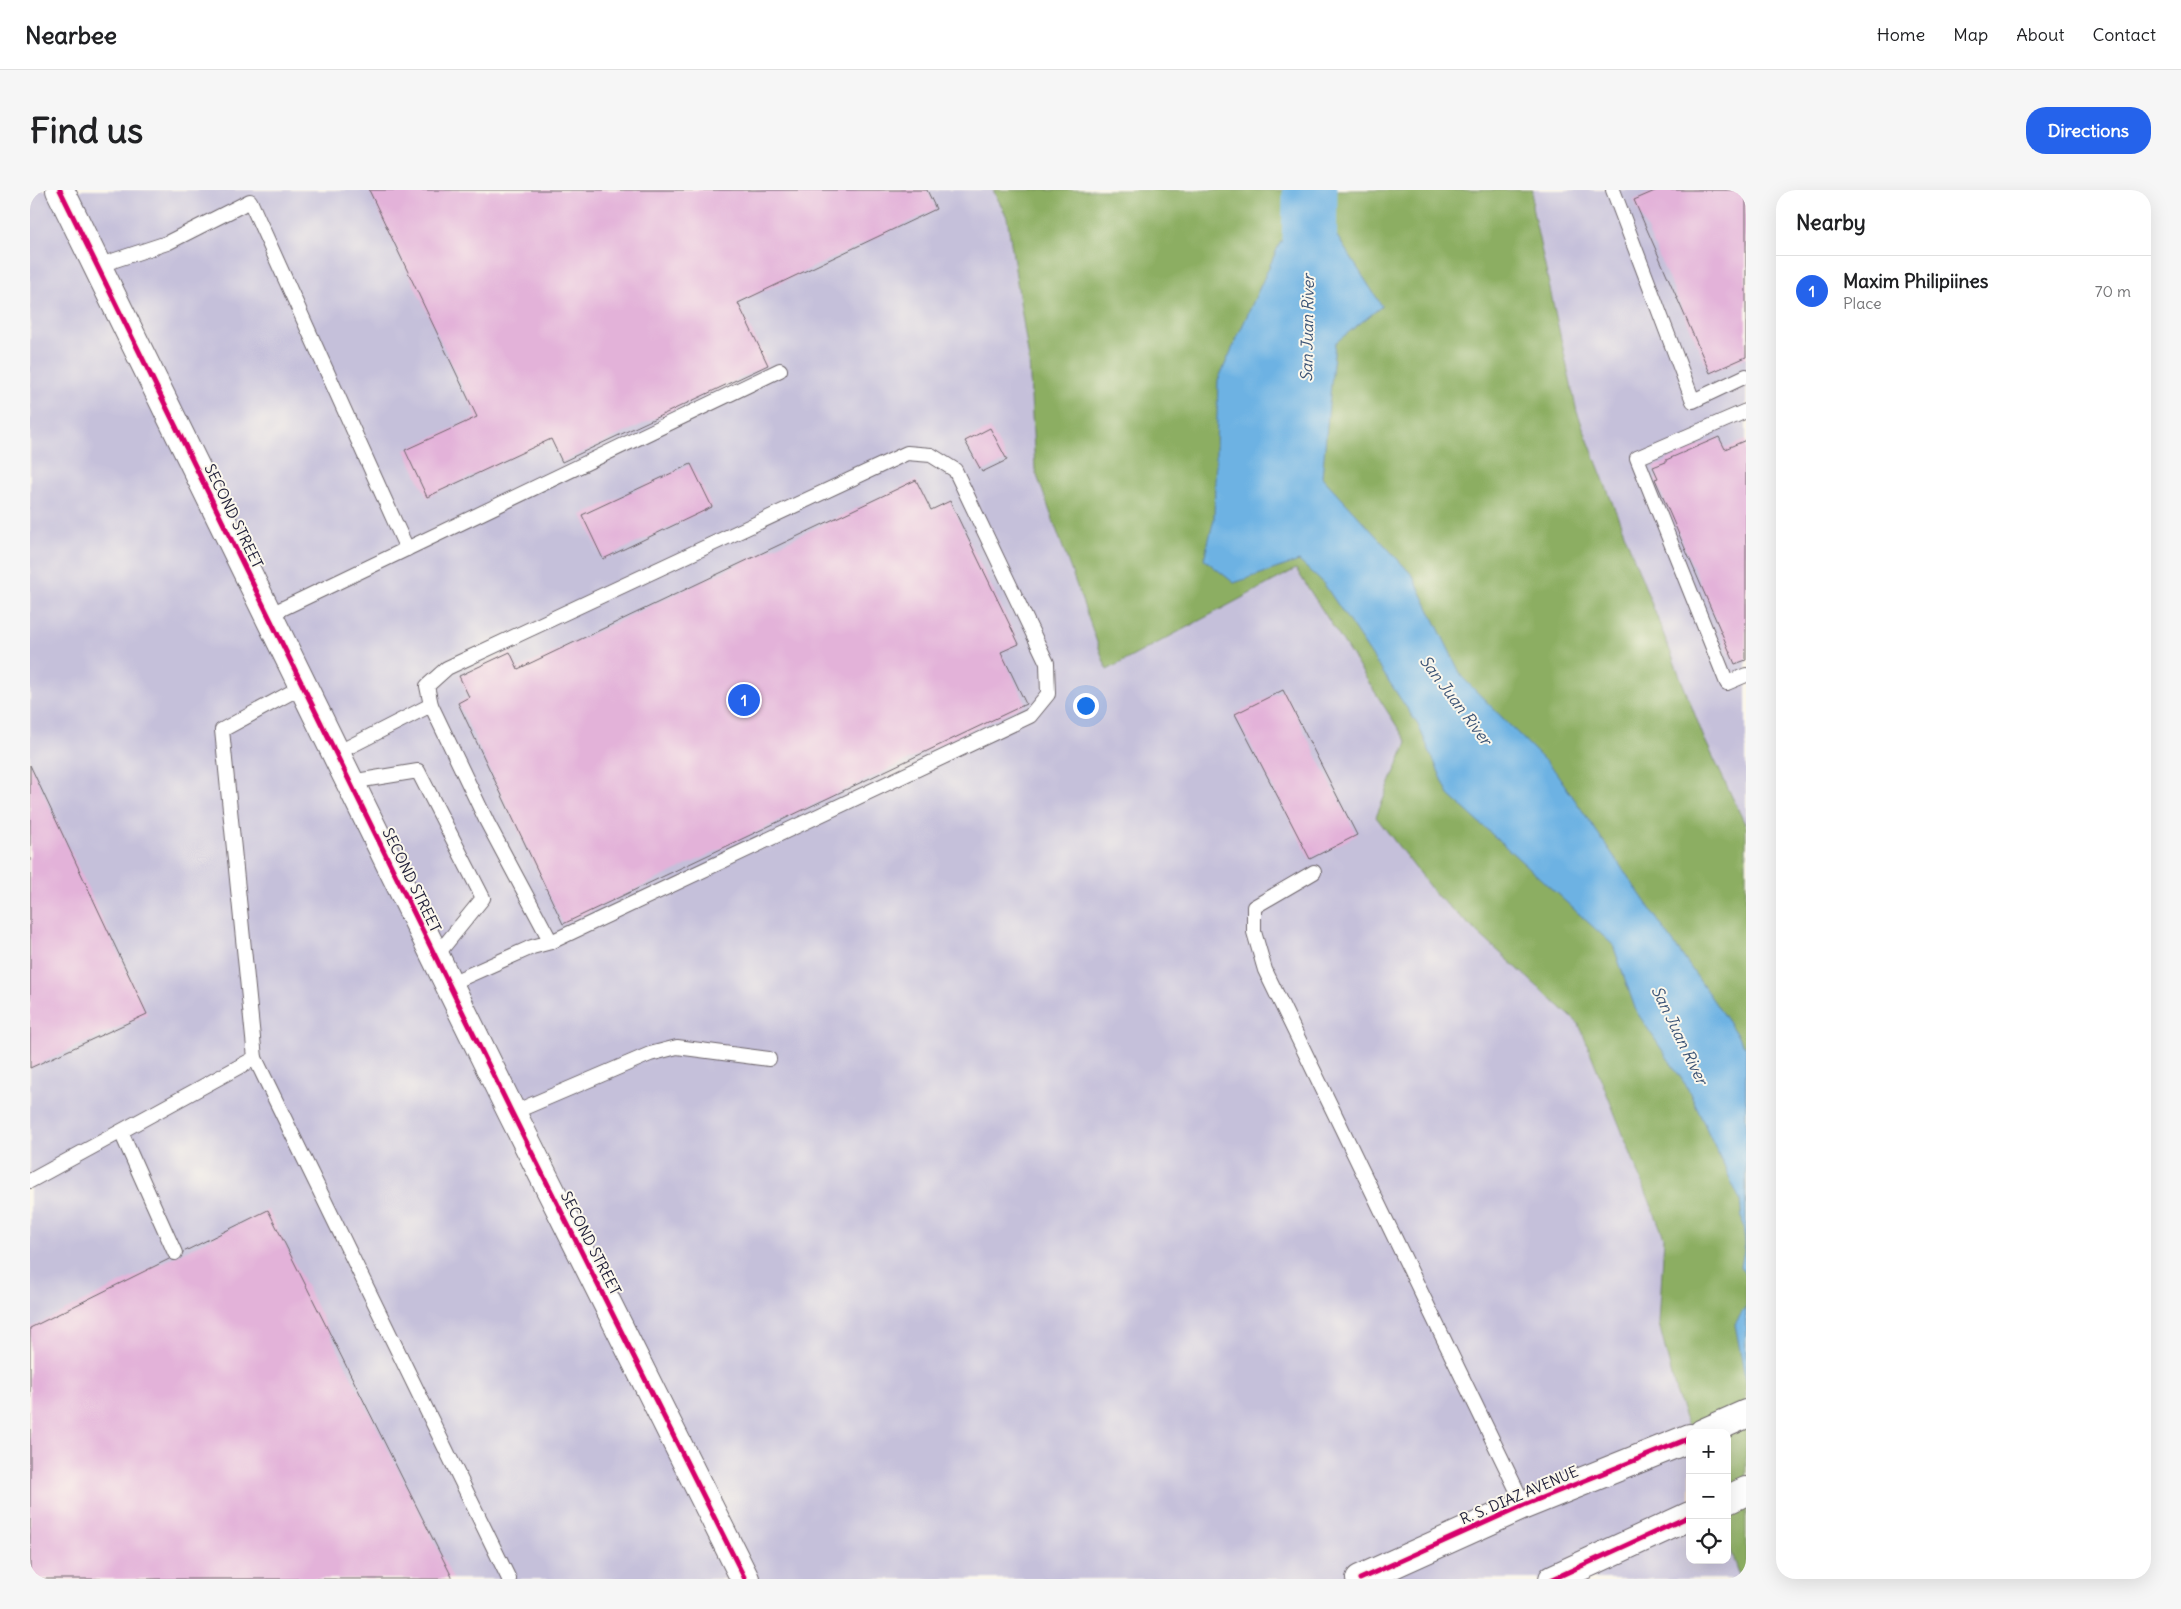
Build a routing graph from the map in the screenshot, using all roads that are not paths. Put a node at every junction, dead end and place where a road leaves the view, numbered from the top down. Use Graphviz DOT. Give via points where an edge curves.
graph roads {
  1 [pos="60,190"];
  2 [pos="1613,190"];
  3 [pos="97,266"];
  4 [pos="780,370"];
  5 [pos="1746,376"];
  6 [pos="1746,411"];
  7 [pos="407,549"];
  8 [pos="269,616"];
  9 [pos="1746,675"];
  10 [pos="303,686"];
  11 [pos="431,705"];
  12 [pos="337,753"];
  13 [pos="350,782"];
  14 [pos="1314,872"];
  15 [pos="552,942"];
  16 [pos="436,956"];
  17 [pos="449,984"];
  18 [pos="255,1058"];
  19 [pos="769,1059"];
  20 [pos="512,1113"];
  21 [pos="121,1132"];
  22 [pos="30,1181"];
  23 [pos="175,1253"];
  24 [pos="1746,1414"];
  25 [pos="1712,1429"];
  26 [pos="1686,1440"];
  27 [pos="1746,1491"];
  28 [pos="1731,1498"];
  29 [pos="1524,1505"];
  30 [pos="1682,1520"];
  31 [pos="509,1579"];
  32 [pos="745,1579"];
  33 [pos="1360,1579"];
  34 [pos="1553,1579"];
  1 -- 3 [label="street, SECOND STREET"];
  2 -- 5 [label="lane" via="1693,401"];
  3 -- 7 [label="lane" via="167,243 250,201"];
  3 -- 8 [label="street, SECOND STREET"];
  4 -- 7 [label="lane"];
  6 -- 9 [label="lane" via="1637,458 1727,683"];
  7 -- 8 [label="lane"];
  8 -- 10 [label="street, SECOND STREET"];
  10 -- 12 [label="street, SECOND STREET"];
  10 -- 18 [label="lane" via="222,730"];
  11 -- 12 [label="lane"];
  11 -- 15 [label="lane" via="487,822"];
  11 -- 15 [label="lane" via="427,686 447,668 907,453 931,456 955,470 1047,663 1048,694 1030,716"];
  12 -- 13 [label="street, SECOND STREET"];
  13 -- 16 [label="street, SECOND STREET"];
  13 -- 16 [label="lane" via="418,771 483,898"];
  14 -- 29 [label="lane" via="1254,907 1254,932 1264,970"];
  15 -- 17 [label="lane" via="532,947"];
  16 -- 17 [label="street, SECOND STREET"];
  17 -- 20 [label="street, SECOND STREET"];
  18 -- 21 [label="lane"];
  18 -- 31 [label="lane"];
  19 -- 20 [label="lane" via="677,1047 650,1054"];
  20 -- 32 [label="street, SECOND STREET"];
  21 -- 22 [label="lane"];
  21 -- 23 [label="lane"];
  24 -- 25 [label="street"];
  26 -- 29 [label="street, R. S. DIAZ AVENUE"];
  27 -- 28 [label="street"];
  29 -- 33 [label="street, R. S. DIAZ AVENUE"];
  30 -- 34 [label="street"];
}
